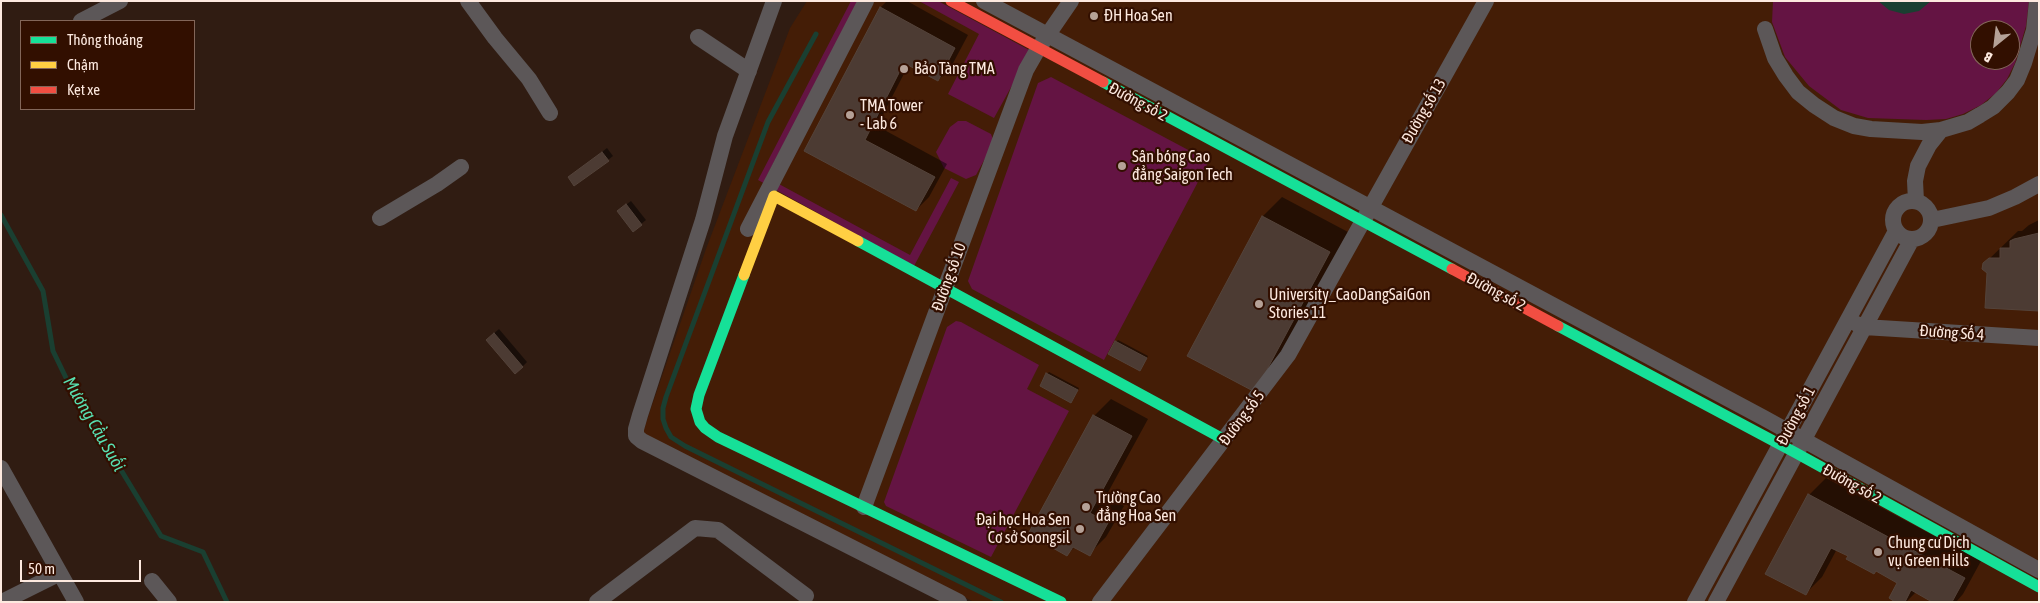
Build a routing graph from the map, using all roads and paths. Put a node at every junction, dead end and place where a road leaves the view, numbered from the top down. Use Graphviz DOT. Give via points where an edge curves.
graph roads {
  1 [pos="120,1"];
  2 [pos="468,1"];
  3 [pos="774,1"];
  4 [pos="866,1"];
  5 [pos="951,1"];
  6 [pos="984,1"];
  7 [pos="1071,1"];
  8 [pos="1486,1"];
  9 [pos="2037,1"];
  10 [pos="83,20"];
  11 [pos="1765,29"];
  12 [pos="698,37"];
  13 [pos="1042,42"];
  14 [pos="749,71"];
  15 [pos="550,113"];
  16 [pos="1941,130"];
  17 [pos="461,167"];
  18 [pos="2039,184"];
  19 [pos="1916,201"];
  20 [pos="1366,213"];
  21 [pos="380,218"];
  22 [pos="1932,220"];
  23 [pos="748,229"];
  24 [pos="1896,231"];
  25 [pos="1912,239"];
  26 [pos="945,289"];
  27 [pos="1849,319"];
  28 [pos="1864,328"];
  29 [pos="2039,338"];
  30 [pos="1784,438"];
  31 [pos="1225,440"];
  32 [pos="1800,447"];
  33 [pos="1,468"];
  34 [pos="864,507"];
  35 [pos="1962,536"];
  36 [pos="1723,552"];
  37 [pos="1739,560"];
  38 [pos="2039,570"];
  39 [pos="60,573"];
  40 [pos="152,580"];
  41 [pos="2039,586"];
  42 [pos="806,596"];
  43 [pos="2,602"];
  44 [pos="76,602"];
  45 [pos="169,602"];
  46 [pos="597,602"];
  47 [pos="959,602"];
  48 [pos="1061,602"];
  49 [pos="1100,602"];
  50 [pos="1696,602"];
  51 [pos="1716,602"];
  1 -- 10 [label="street"];
  2 -- 15 [label="street" via="529,79"];
  3 -- 14 [label="street"];
  4 -- 23 [label="street"];
  5 -- 13 [label="street, Đường số 2"];
  6 -- 13 [label="street, Đường số 2"];
  7 -- 13 [label="street, Đường số 10"];
  8 -- 20 [label="street, Đường số 13"];
  9 -- 16 [label="street" via="2034,30 2017,80 1993,107 1980,116"];
  11 -- 16 [label="street" via="1775,58 1786,76 1803,96 1834,118 1871,129"];
  12 -- 14 [label="street"];
  13 -- 20 [label="street, Đường số 2"];
  13 -- 26 [label="street, Đường số 10" via="1023,77"];
  14 -- 47 [label="street" via="726,136 636,436"];
  16 -- 19 [label="street" via="1918,166"];
  17 -- 21 [label="street"];
  18 -- 22 [label="street" via="1989,208"];
  19 -- 22 [label="street" via="1928,209"];
  19 -- 24 [label="street" via="1903,203 1894,211 1892,220"];
  20 -- 30 [label="street, Đường số 2"];
  20 -- 31 [label="street, Đường số 5" via="1288,355"];
  22 -- 25 [label="street" via="1926,234"];
  24 -- 25 [label="street"];
  24 -- 27 [label="street, Đường số 1"];
  25 -- 28 [label="street, Đường số 1"];
  26 -- 31 [label="street"];
  26 -- 34 [label="street, Đường số 10"];
  26 -- 34 [label="street" via="774,196 699,395 697,415 705,428 718,437"];
  27 -- 28 [label="street"];
  27 -- 30 [label="street, Đường số 1"];
  28 -- 29 [label="street, Đường Số 4"];
  28 -- 32 [label="street, Đường số 1"];
  30 -- 32 [label="street, Đường số 2"];
  30 -- 36 [label="street, Đường số 1"];
  31 -- 49 [label="street, Đường số 5"];
  32 -- 35 [label="street, Đường số 2"];
  32 -- 37 [label="street, Đường số 1"];
  33 -- 39 [label="street"];
  34 -- 48 [label="street"];
  35 -- 38 [label="street, Đường số 2"];
  35 -- 41 [label="street, Đường số 2"];
  36 -- 37 [label="street"];
  36 -- 50 [label="street, Đường số 1"];
  37 -- 51 [label="street, Đường số 1"];
  39 -- 43 [label="street"];
  39 -- 44 [label="street"];
  40 -- 45 [label="street"];
  42 -- 46 [label="street" via="718,530 695,528"];
}
